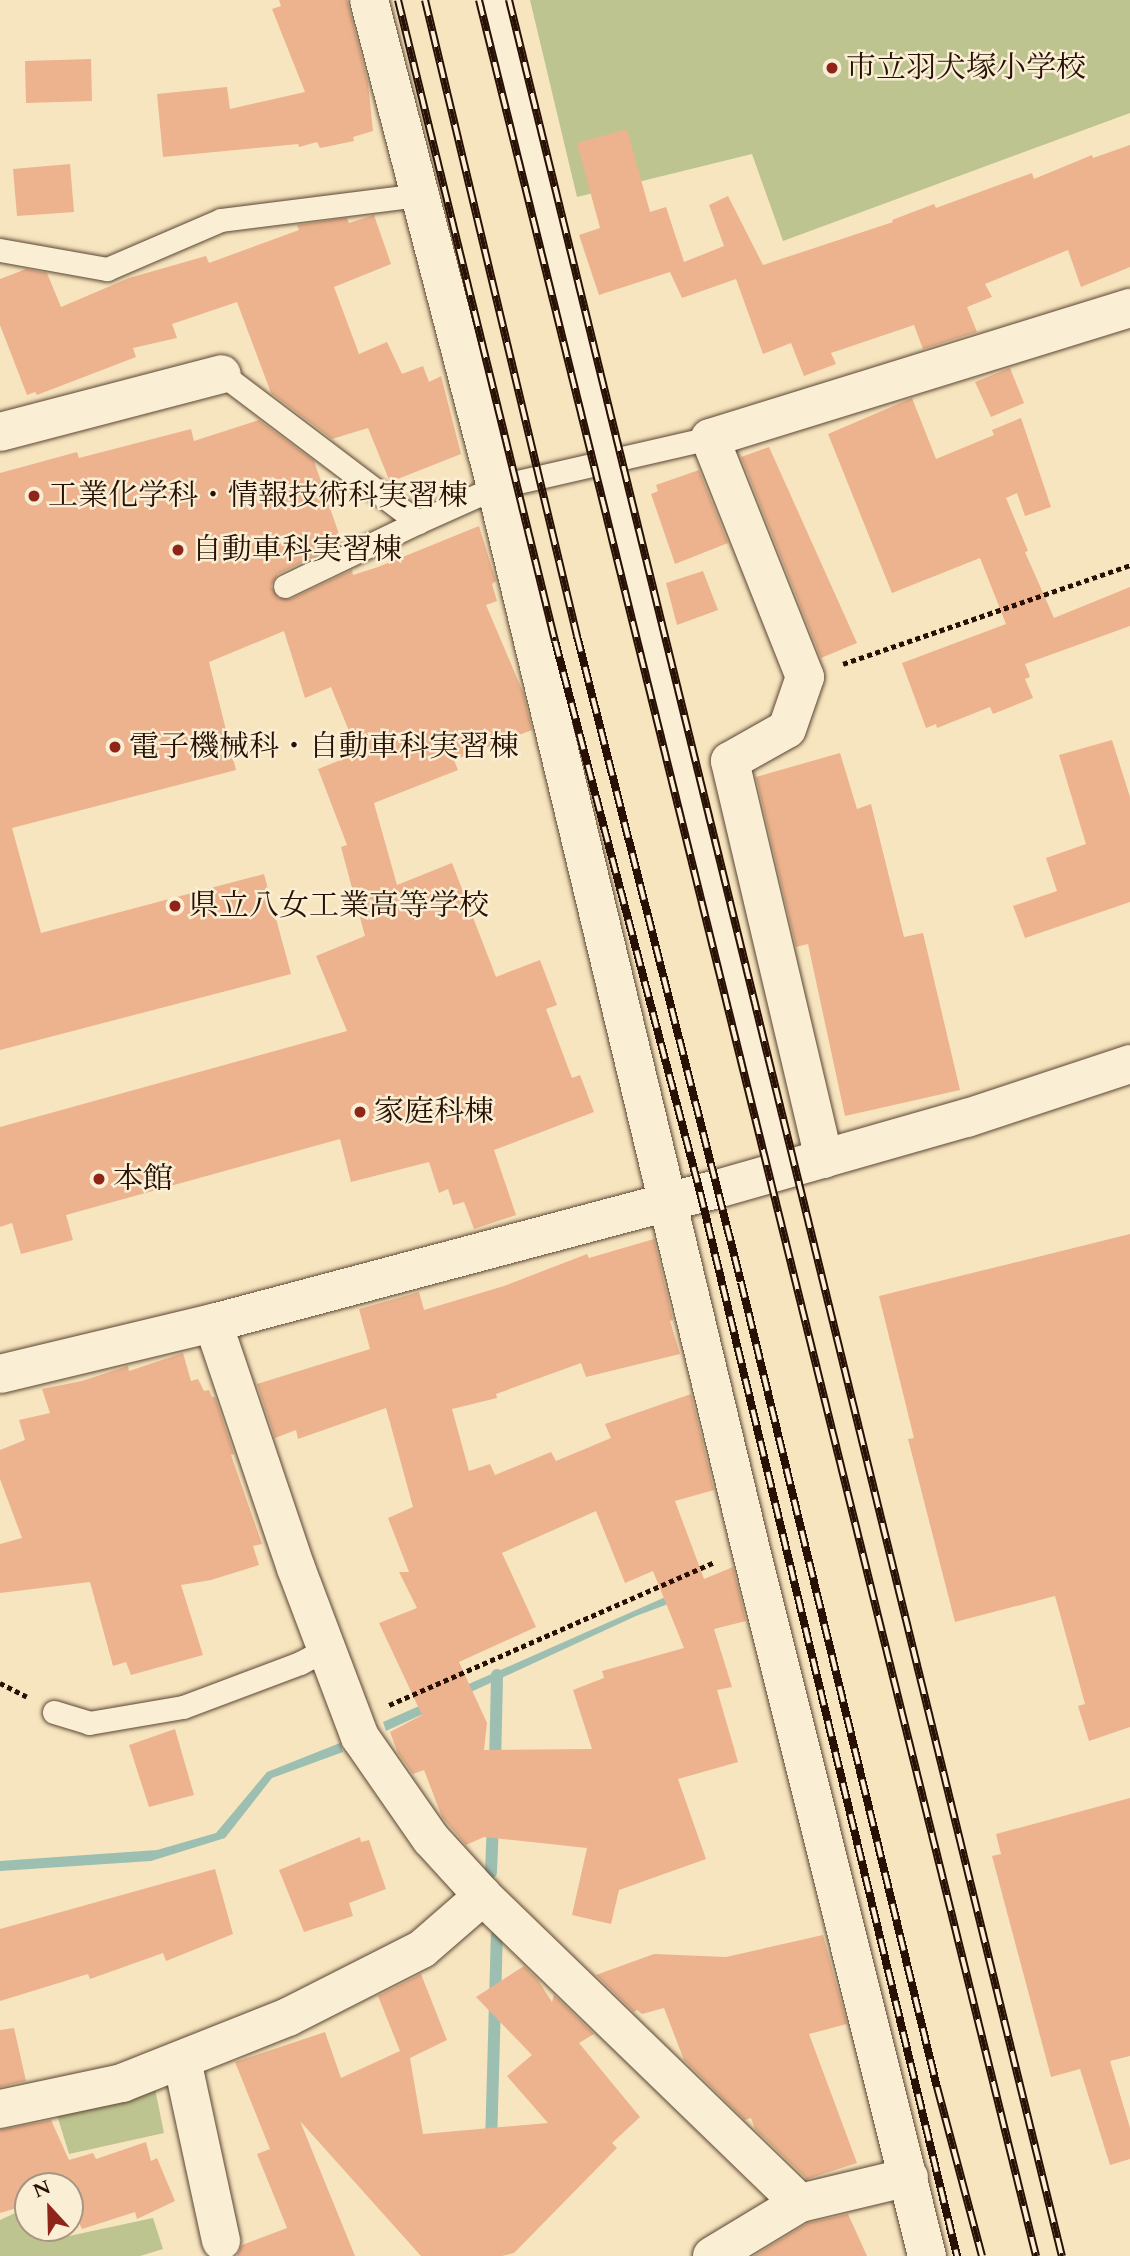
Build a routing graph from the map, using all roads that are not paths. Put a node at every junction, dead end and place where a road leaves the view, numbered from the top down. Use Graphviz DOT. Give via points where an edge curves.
graph roads {
  1 [pos="369,0"];
  2 [pos="493,0"];
  3 [pos="420,195"];
  4 [pos="0,250"];
  5 [pos="1130,308"];
  6 [pos="222,374"];
  7 [pos="0,432"];
  8 [pos="710,438"];
  9 [pos="607,462"];
  10 [pos="496,488"];
  11 [pos="418,522"];
  12 [pos="285,586"];
  13 [pos="1130,1064"];
  14 [pos="824,1158"];
  15 [pos="782,1171"];
  16 [pos="669,1201"];
  17 [pos="213,1323"];
  18 [pos="0,1374"];
  19 [pos="326,1649"];
  20 [pos="54,1712"];
  21 [pos="483,1896"];
  22 [pos="182,2060"];
  23 [pos="0,2109"];
  24 [pos="909,2177"];
  25 [pos="800,2203"];
  26 [pos="221,2241"];
  27 [pos="712,2256"];
  28 [pos="928,2256"];
  1 -- 3 [label="street"];
  2 -- 9 [label="lane"];
  3 -- 4 [label="lane" via="221,220 107,269"];
  3 -- 10 [label="street"];
  5 -- 8 [label="street"];
  6 -- 7 [label="street"];
  6 -- 11 [label="lane"];
  8 -- 9 [label="lane"];
  8 -- 14 [label="street" via="805,677 787,729 730,761"];
  9 -- 10 [label="lane"];
  9 -- 15 [label="lane"];
  10 -- 11 [label="lane"];
  10 -- 16 [label="street"];
  11 -- 12 [label="lane"];
  13 -- 14 [label="street" via="967,1118"];
  14 -- 15 [label="street"];
  15 -- 16 [label="street"];
  16 -- 17 [label="street"];
  16 -- 24 [label="street" via="750,1546"];
  17 -- 18 [label="street"];
  17 -- 19 [label="street"];
  19 -- 20 [label="lane" via="300,1664 183,1707 89,1723"];
  19 -- 21 [label="street" via="360,1737 431,1839"];
  21 -- 22 [label="street" via="422,1949 288,2017"];
  21 -- 25 [label="street"];
  22 -- 23 [label="street" via="122,2083"];
  22 -- 26 [label="street"];
  24 -- 25 [label="street"];
  24 -- 28 [label="street"];
  25 -- 27 [label="street"];
}
